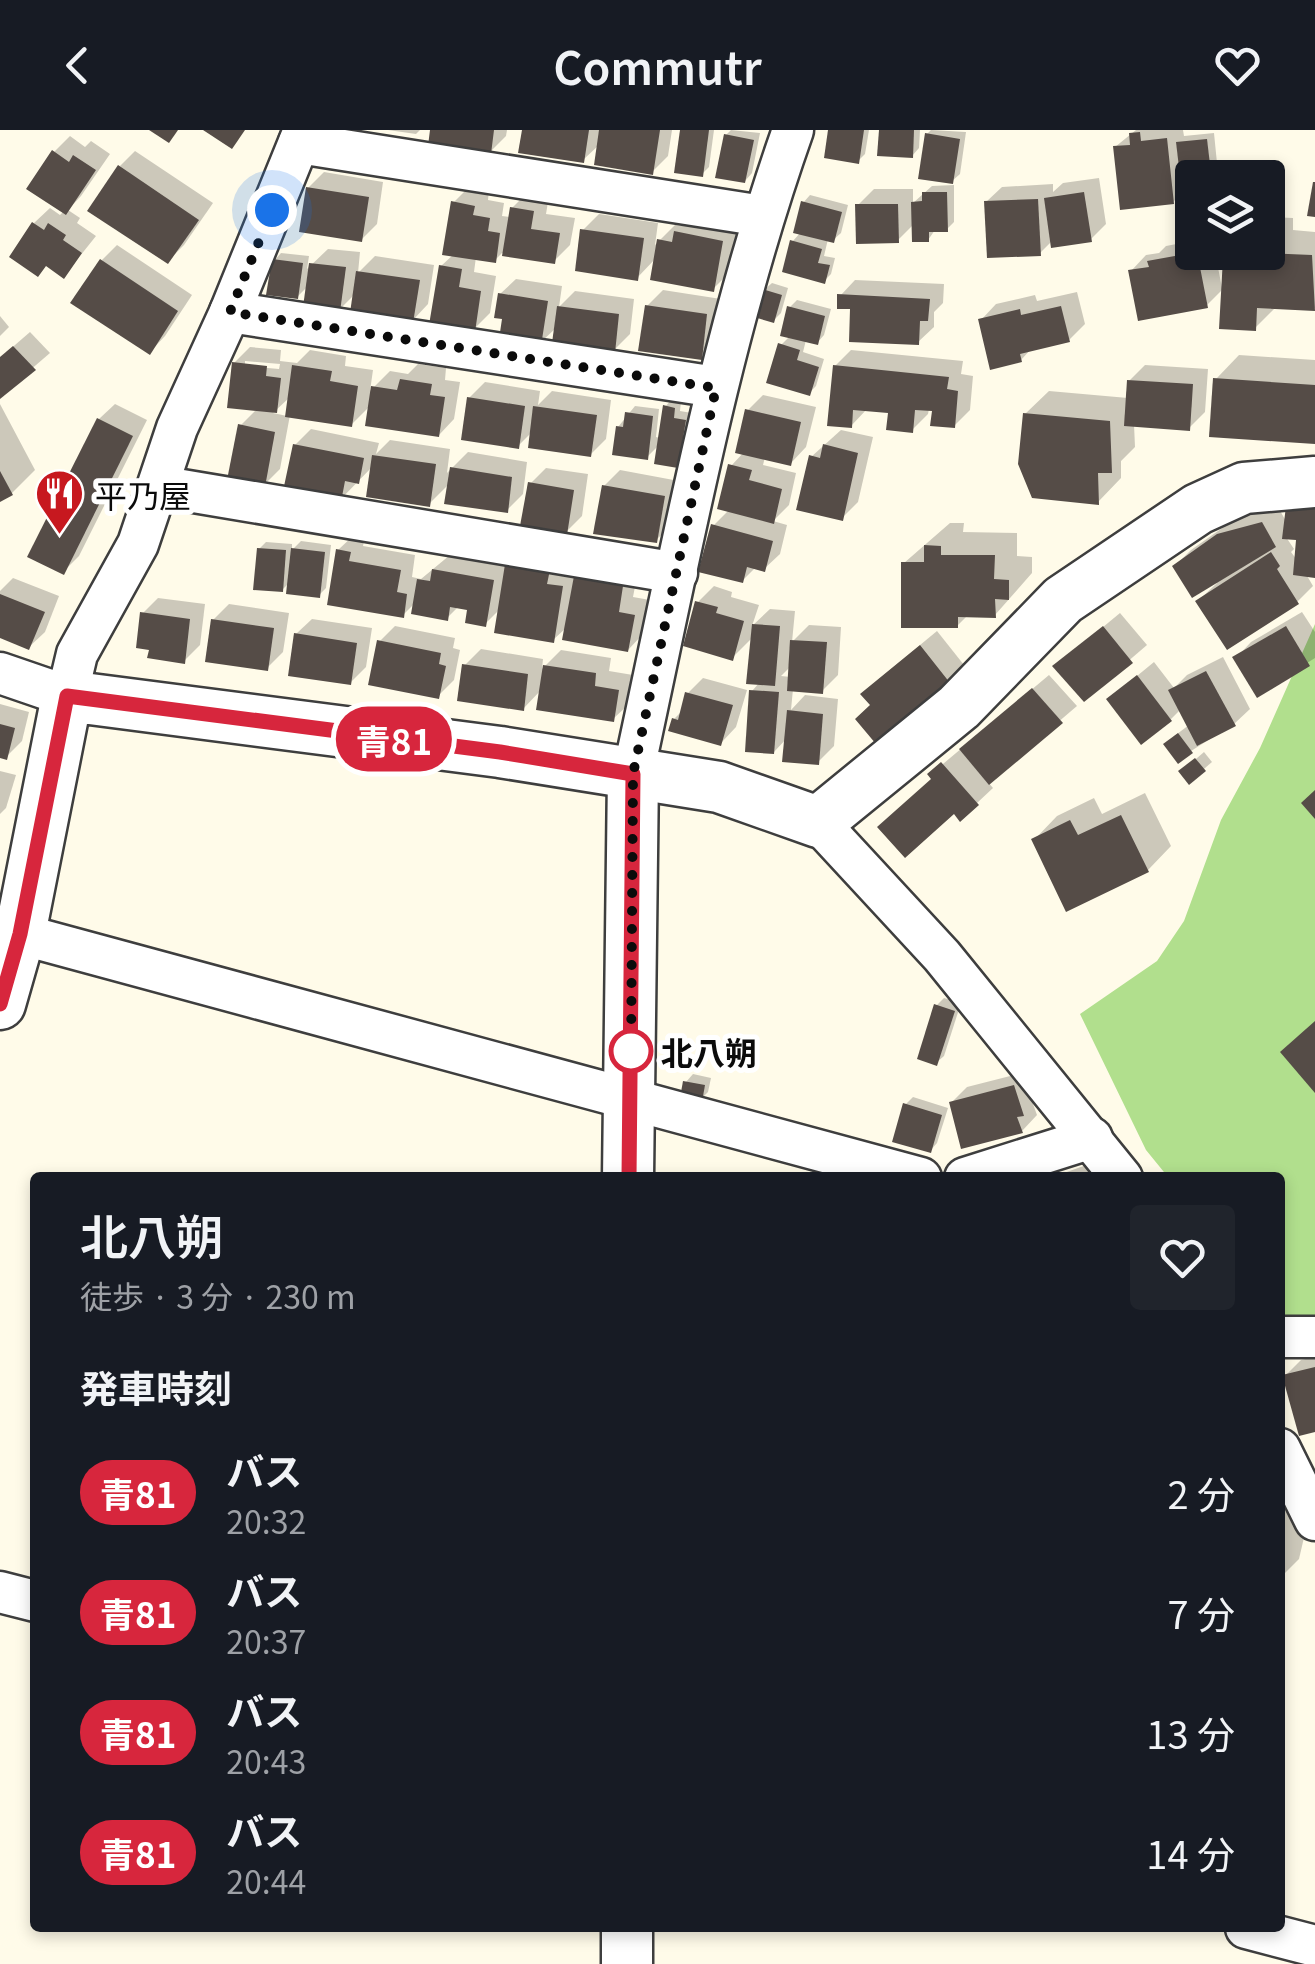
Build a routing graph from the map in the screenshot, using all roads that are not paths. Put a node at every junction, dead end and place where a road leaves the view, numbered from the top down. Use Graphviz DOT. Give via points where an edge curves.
graph roads {
  1 [pos="793,130"];
  2 [pos="302,136"];
  3 [pos="762,216"];
  4 [pos="230,312"];
  5 [pos="716,388"];
  6 [pos="1315,482"];
  7 [pos="158,486"];
  8 [pos="677,573"];
  9 [pos="0,673"];
  10 [pos="67,696"];
  11 [pos="633,774"];
  12 [pos="818,822"];
  13 [pos="20,934"];
  14 [pos="0,1004"];
  15 [pos="631,1100"];
  16 [pos="1092,1138"];
  17 [pos="628,1172"];
  18 [pos="899,1172"];
  19 [pos="984,1172"];
  20 [pos="1118,1172"];
  21 [pos="1285,1336"];
  22 [pos="1315,1336"];
  23 [pos="1285,1459"];
  24 [pos="1315,1520"];
  25 [pos="0,1592"];
  26 [pos="30,1600"];
  27 [pos="627,1932"];
  28 [pos="1261,1932"];
  29 [pos="1315,1946"];
  30 [pos="627,1964"];
  1 -- 3 [label="street"];
  2 -- 3 [label="street"];
  2 -- 4 [label="street"];
  3 -- 5 [label="street"];
  4 -- 5 [label="street"];
  4 -- 7 [label="street"];
  5 -- 8 [label="street"];
  6 -- 12 [label="street" via="1244,488 1198,509 1062,600 959,707"];
  7 -- 8 [label="street"];
  7 -- 10 [label="street" via="138,544 77,654"];
  8 -- 11 [label="street"];
  9 -- 10 [label="street"];
  10 -- 11 [label="street"];
  10 -- 13 [label="street"];
  11 -- 12 [label="street" via="719,787"];
  11 -- 15 [label="street"];
  12 -- 16 [label="street" via="942,956"];
  13 -- 14 [label="street"];
  13 -- 15 [label="street"];
  15 -- 17 [label="street"];
  15 -- 18 [label="street"];
  16 -- 19 [label="street"];
  16 -- 20 [label="street"];
  21 -- 22 [label="street"];
  23 -- 24 [label="street"];
  25 -- 26 [label="street"];
  27 -- 30 [label="street"];
  28 -- 29 [label="street"];
}
